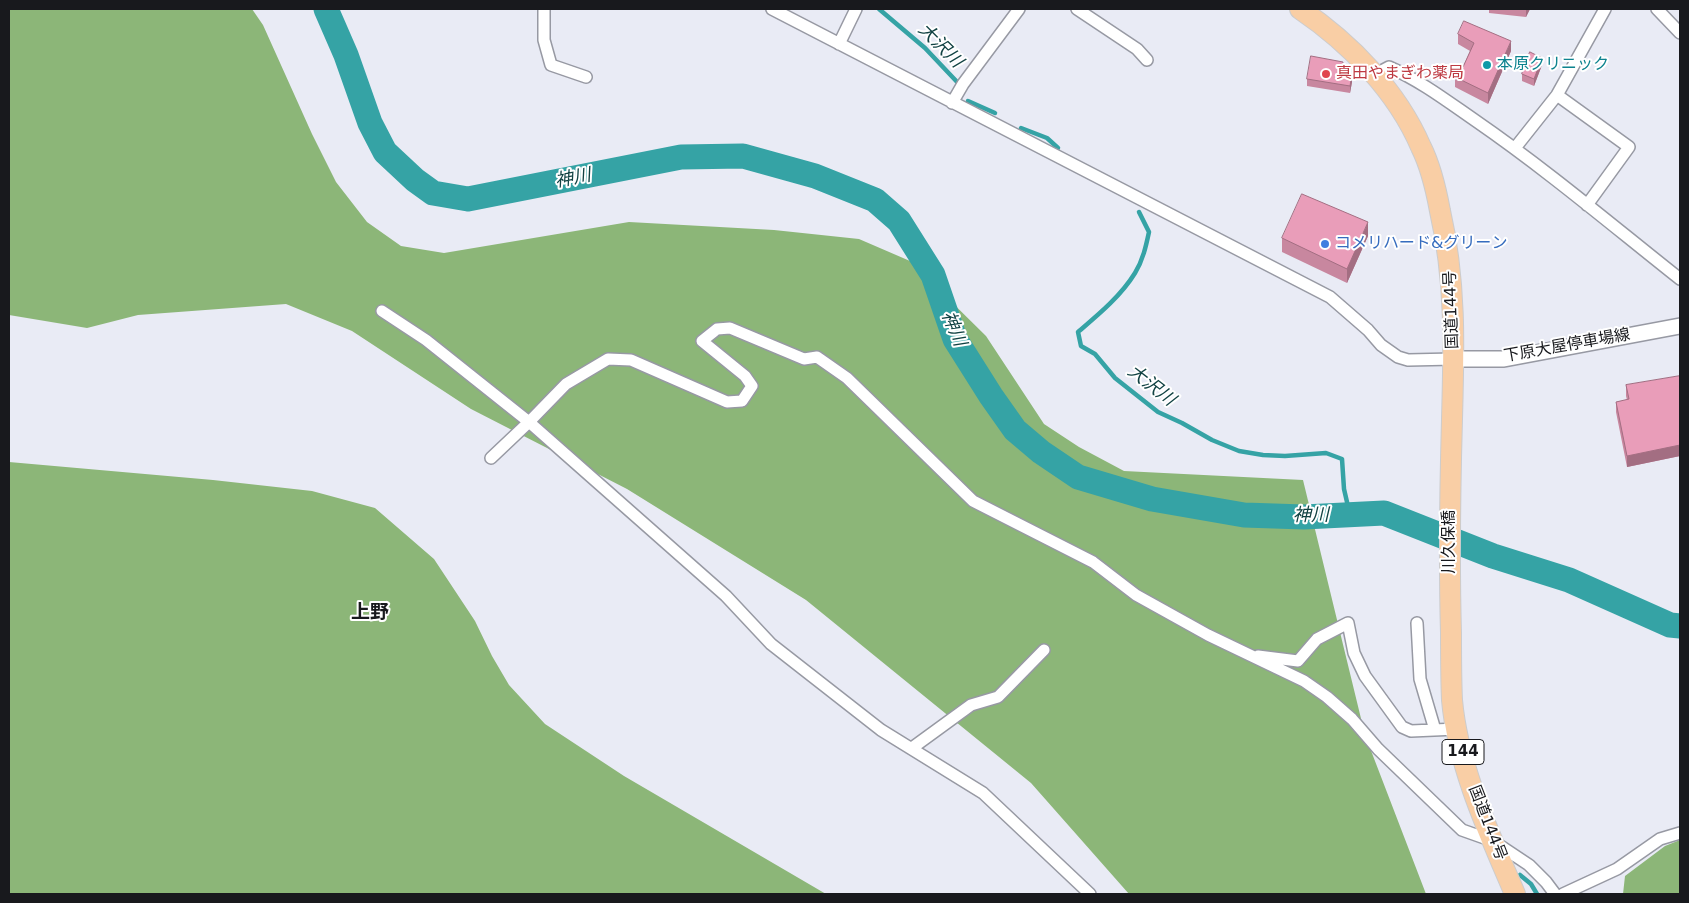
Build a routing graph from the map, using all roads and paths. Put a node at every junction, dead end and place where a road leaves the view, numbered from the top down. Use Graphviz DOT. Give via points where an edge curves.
graph roads {
  1 [pos="544,9"];
  2 [pos="772,9"];
  3 [pos="856,9"];
  4 [pos="1019,9"];
  5 [pos="1077,9"];
  6 [pos="1300,9"];
  7 [pos="1605,9"];
  8 [pos="1664,11"];
  9 [pos="1680,33"];
  10 [pos="839,44"];
  11 [pos="1147,60"];
  12 [pos="1374,75"];
  13 [pos="586,77"];
  14 [pos="1557,95"];
  15 [pos="952,103"];
  16 [pos="1515,148"];
  17 [pos="1587,205"];
  18 [pos="1680,279"];
  19 [pos="382,311"];
  20 [pos="1680,326"];
  21 [pos="1454,358"];
  22 [pos="529,422"];
  23 [pos="491,458"];
  24 [pos="1450,482"];
  25 [pos="1450,601"];
  26 [pos="1417,623"];
  27 [pos="1044,650"];
  28 [pos="1248,655"];
  29 [pos="1458,729"];
  30 [pos="1435,730"];
  31 [pos="912,748"];
  32 [pos="1680,833"];
  33 [pos="1493,842"];
  34 [pos="1090,894"];
  35 [pos="1514,894"];
  36 [pos="1555,894"];
  37 [pos="1563,894"];
  1 -- 13 [label="street" via="544,40 551,65"];
  2 -- 10 [label="street"];
  3 -- 10 [label="street"];
  4 -- 15 [label="street"];
  5 -- 11 [label="street" via="1137,49"];
  6 -- 12 [label="highway, 国道144号 / 144" via="1344,44"];
  7 -- 14 [label="street"];
  8 -- 9 [label="street"];
  10 -- 15 [label="street"];
  12 -- 16 [label="street" via="1389,67 1410,76"];
  12 -- 21 [label="highway, 国道144号 / 144" via="1422,147 1434,183 1449,258"];
  14 -- 16 [label="street"];
  14 -- 17 [label="street" via="1629,147"];
  15 -- 21 [label="street" via="1330,297 1398,357 1408,360"];
  16 -- 17 [label="street"];
  17 -- 18 [label="street"];
  19 -- 22 [label="street" via="426,340"];
  20 -- 21 [label="main road, 下原大屋停車場線" via="1504,359"];
  21 -- 24 [label="highway, 国道144号 / 144"];
  22 -- 23 [label="street"];
  22 -- 28 [label="street" via="566,384 608,359 630,360 728,402 742,401 752,386 745,376 702,341 717,329 730,328 804,359 817,356 847,378 974,501 1094,562 1136,595"];
  22 -- 31 [label="street" via="726,596 771,644 881,730"];
  24 -- 25 [label="highway, 川久保橋 / 144"];
  25 -- 29 [label="highway, 国道144号 / 144" via="1452,701"];
  26 -- 30 [label="street" via="1420,679"];
  27 -- 31 [label="street" via="998,697 971,705"];
  28 -- 30 [label="street" via="1298,661 1318,639 1348,623 1354,653 1365,676 1402,727 1411,731"];
  28 -- 33 [label="street" via="1304,681 1327,697 1462,830"];
  29 -- 30 [label="street"];
  29 -- 33 [label="highway, 国道144号 / 144" via="1474,793"];
  31 -- 34 [label="street" via="984,793"];
  32 -- 37 [label="street" via="1660,839 1617,869"];
  33 -- 35 [label="highway, 国道144号 / 144"];
  33 -- 36 [label="street" via="1528,865"];
}
